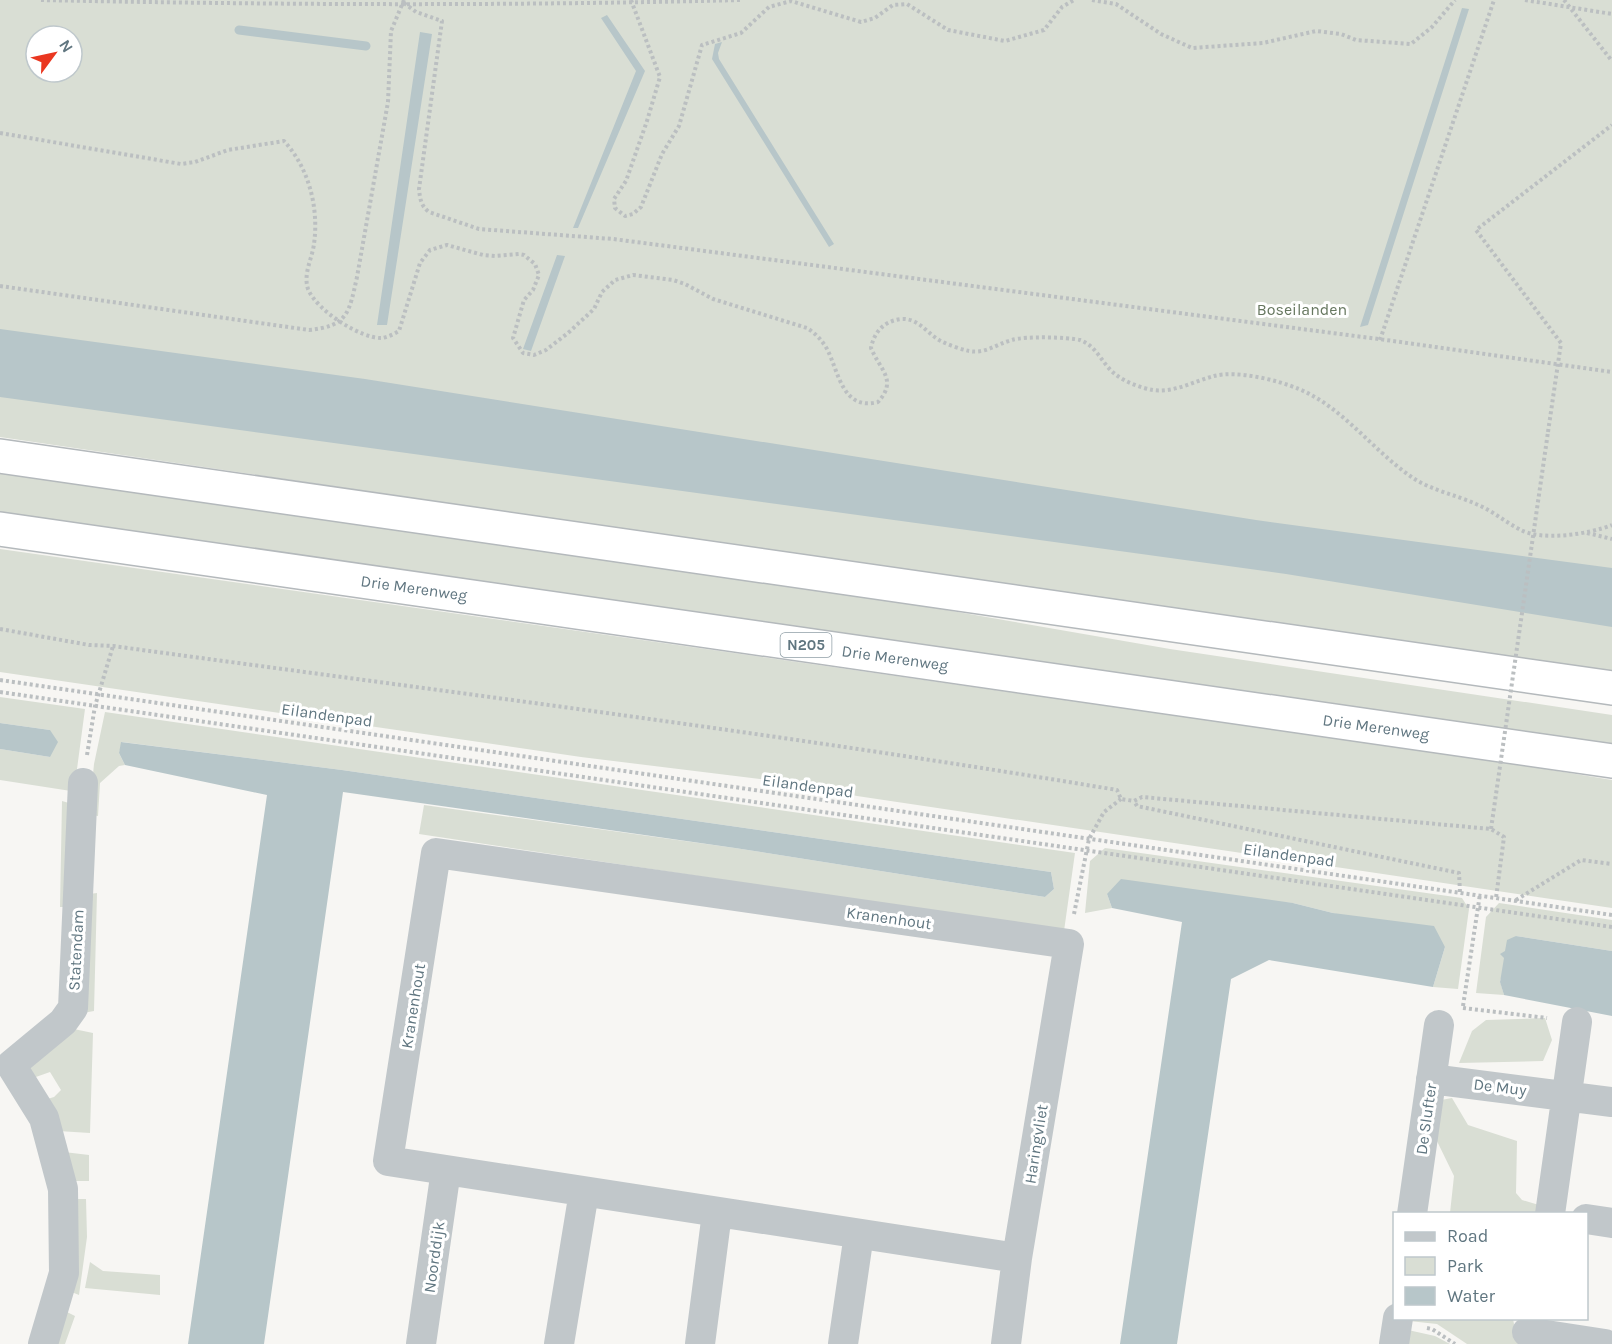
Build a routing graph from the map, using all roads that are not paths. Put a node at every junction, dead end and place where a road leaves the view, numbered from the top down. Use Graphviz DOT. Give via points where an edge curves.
graph roads {
  1 [pos="0,456"];
  2 [pos="0,529"];
  3 [pos="1612,688"];
  4 [pos="1612,761"];
  5 [pos="83,783"];
  6 [pos="1069,944"];
  7 [pos="1450,1022"];
  8 [pos="1577,1022"];
  9 [pos="5,1060"];
  10 [pos="1431,1079"];
  11 [pos="1568,1095"];
  12 [pos="1612,1102"];
  13 [pos="446,1170"];
  14 [pos="584,1192"];
  15 [pos="1412,1212"];
  16 [pos="1551,1212"];
  17 [pos="717,1213"];
  18 [pos="1588,1219"];
  19 [pos="1612,1223"];
  20 [pos="859,1234"];
  21 [pos="1017,1258"];
  22 [pos="1398,1320"];
  23 [pos="1527,1332"];
  24 [pos="43,1344"];
  25 [pos="421,1344"];
  26 [pos="559,1344"];
  27 [pos="700,1344"];
  28 [pos="843,1344"];
  29 [pos="1006,1344"];
  30 [pos="1394,1344"];
  31 [pos="1605,1344"];
  1 -- 3 [label="highway"];
  2 -- 4 [label="highway, Drie Merenweg / N205"];
  5 -- 9 [label="street, Statendam" via="73,1008 63,1022"];
  6 -- 13 [label="street, Kranenhout" via="436,853 388,1161"];
  6 -- 21 [label="street, Haringvliet"];
  7 -- 10 [label="street, De Slufter"];
  8 -- 11 [label="street"];
  9 -- 24 [label="street, Statendam" via="44,1118 63,1189 64,1273"];
  10 -- 11 [label="street, De Muy"];
  10 -- 15 [label="street, De Slufter"];
  11 -- 12 [label="street, De Muy"];
  11 -- 16 [label="street"];
  13 -- 14 [label="street, Kranenhout"];
  13 -- 25 [label="street, Noorddijk"];
  14 -- 17 [label="street, Kranenhout"];
  14 -- 26 [label="street"];
  17 -- 20 [label="street, Kranenhout"];
  17 -- 27 [label="street"];
  18 -- 19 [label="street"];
  20 -- 21 [label="street, Kranenhout"];
  20 -- 28 [label="street"];
  21 -- 29 [label="street, Haringvliet"];
  22 -- 30 [label="street"];
  23 -- 31 [label="street"];
}
